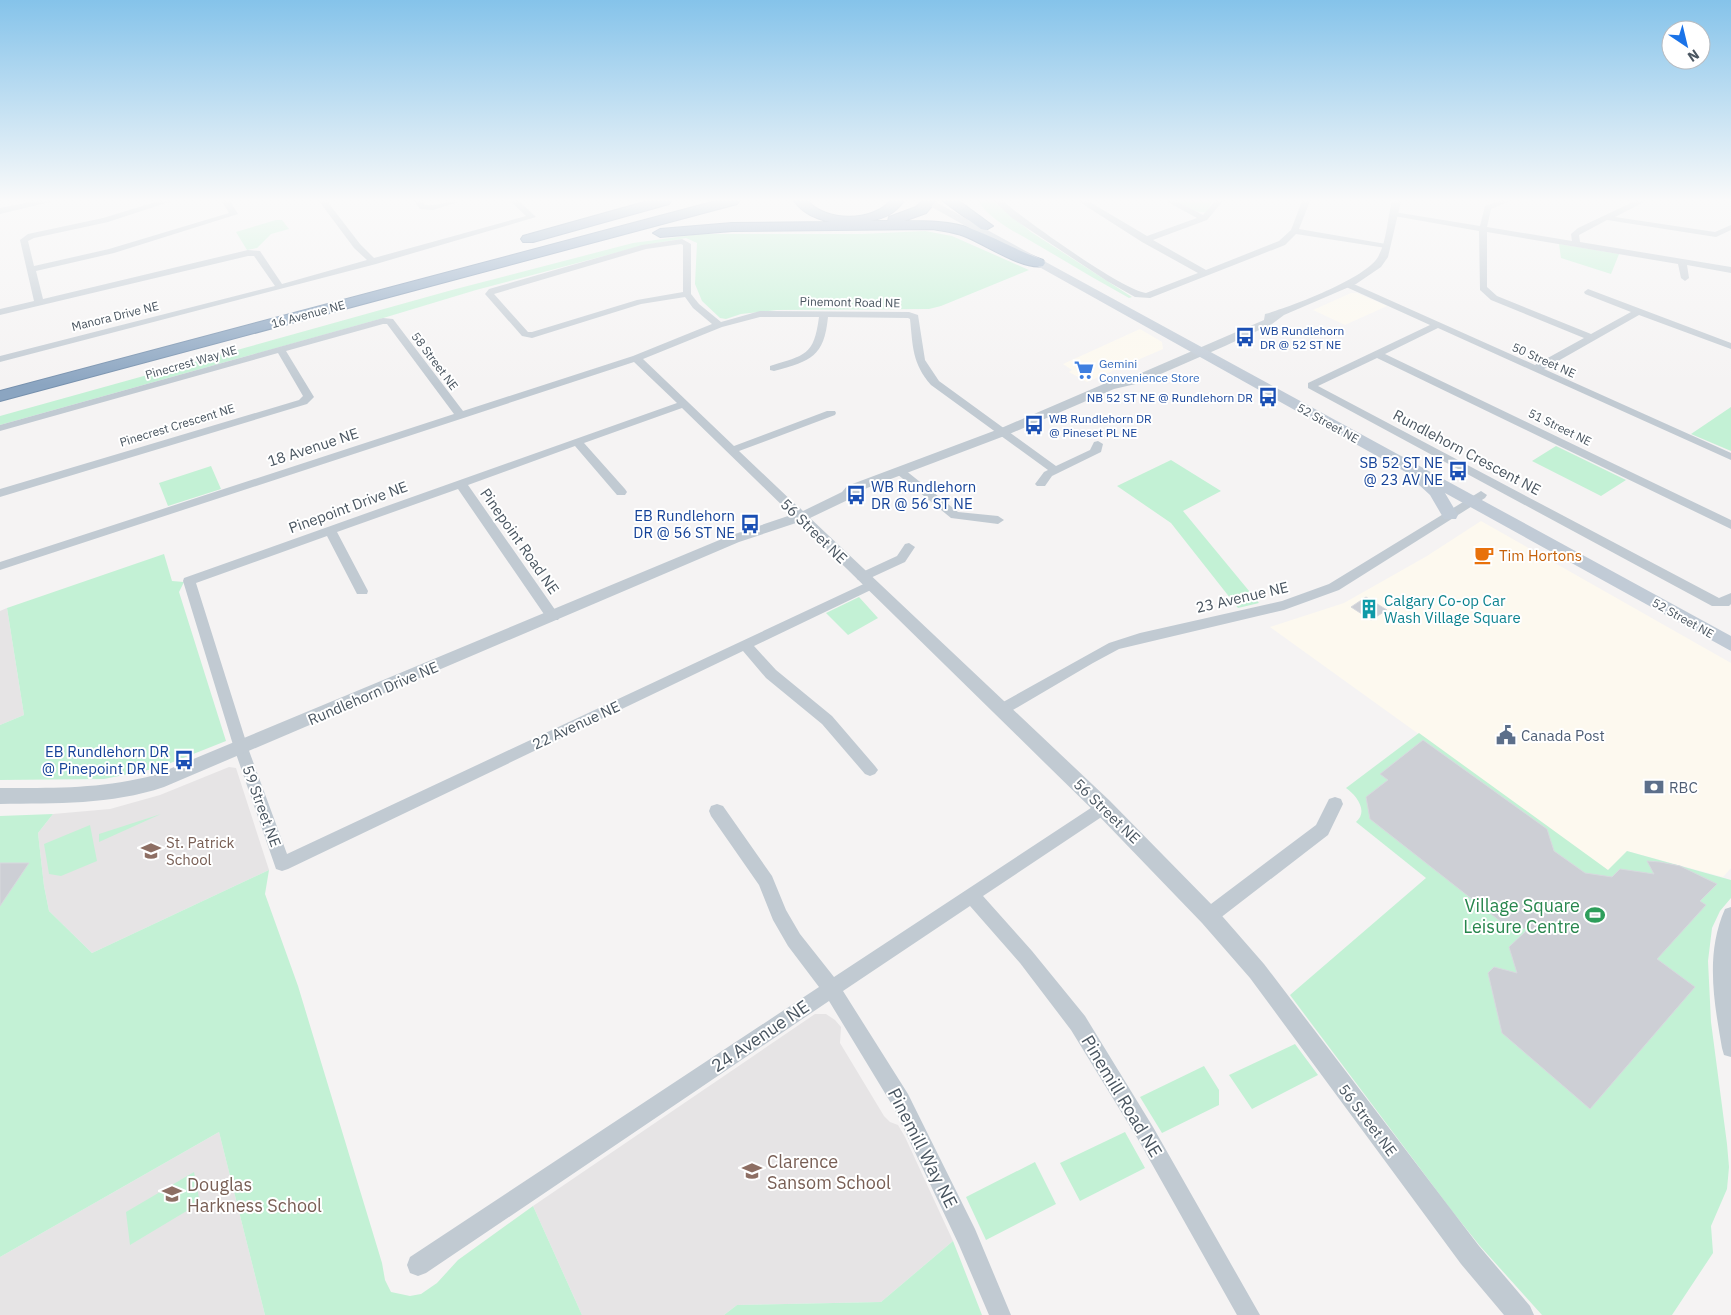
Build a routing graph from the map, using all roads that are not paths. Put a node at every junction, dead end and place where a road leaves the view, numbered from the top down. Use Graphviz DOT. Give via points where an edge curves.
graph roads {
  1 [pos="30,262"];
  2 [pos="58,262"];
  3 [pos="209,262"];
  4 [pos="263,262"];
  5 [pos="372,262"];
  6 [pos="449,262"];
  7 [pos="507,262"];
  8 [pos="520,262"];
  9 [pos="602,262"];
  10 [pos="687,262"];
  11 [pos="1050,262"];
  12 [pos="1085,262"];
  13 [pos="1186,262"];
  14 [pos="1232,262"];
  15 [pos="1380,262"];
  16 [pos="1483,262"];
  17 [pos="1682,262"];
  18 [pos="1684,262"];
  19 [pos="1038,263"];
  20 [pos="32,268"];
  21 [pos="1731,270"];
  22 [pos="1205,273"];
  23 [pos="1685,278"];
  24 [pos="442,280"];
  25 [pos="1347,284"];
  26 [pos="280,287"];
  27 [pos="1588,292"];
  28 [pos="687,294"];
  29 [pos="39,303"];
  30 [pos="1639,311"];
  31 [pos="0,312"];
  32 [pos="824,314"];
  33 [pos="390,321"];
  34 [pos="719,325"];
  35 [pos="1437,325"];
  36 [pos="1592,338"];
  37 [pos="1731,346"];
  38 [pos="1200,348"];
  39 [pos="281,350"];
  40 [pos="1377,354"];
  41 [pos="636,358"];
  42 [pos="0,359"];
  43 [pos="774,368"];
  44 [pos="1536,370"];
  45 [pos="0,385"];
  46 [pos="0,396"];
  47 [pos="683,404"];
  48 [pos="831,413"];
  49 [pos="460,415"];
  50 [pos="0,428"];
  51 [pos="1003,432"];
  52 [pos="577,442"];
  53 [pos="1098,444"];
  54 [pos="733,450"];
  55 [pos="1731,457"];
  56 [pos="1405,466"];
  57 [pos="1055,470"];
  58 [pos="901,472"];
  59 [pos="461,484"];
  60 [pos="1041,484"];
  61 [pos="621,492"];
  62 [pos="0,493"];
  63 [pos="1476,498"];
  64 [pos="796,512"];
  65 [pos="1450,515"];
  66 [pos="998,520"];
  67 [pos="1731,525"];
  68 [pos="330,530"];
  69 [pos="734,539"];
  70 [pos="909,547"];
  71 [pos="0,566"];
  72 [pos="866,581"];
  73 [pos="362,591"];
  74 [pos="1731,597"];
  75 [pos="553,617"];
  76 [pos="1731,631"];
  77 [pos="745,644"];
  78 [pos="1731,644"];
  79 [pos="1001,710"];
  80 [pos="241,748"];
  81 [pos="870,770"];
  82 [pos="0,796"];
  83 [pos="1335,804"];
  84 [pos="1103,807"];
  85 [pos="717,812"];
  86 [pos="282,864"];
  87 [pos="971,895"];
  88 [pos="1209,916"];
  89 [pos="1731,916"];
  90 [pos="831,988"];
  91 [pos="1731,1048"];
  92 [pos="418,1265"];
  93 [pos="1000,1315"];
  94 [pos="1249,1315"];
  95 [pos="1521,1315"];
  1 -- 20 [label="street"];
  2 -- 20 [label="street"];
  3 -- 29 [label="street"];
  4 -- 26 [label="street"];
  5 -- 26 [label="street, Manora Drive NE"];
  6 -- 45 [label="highway, 16 Avenue NE"];
  7 -- 24 [label="highway, 16 Avenue NE"];
  8 -- 24 [label="highway"];
  9 -- 28 [label="street" via="492,290 489,294 525,334 532,335 640,302"];
  10 -- 28 [label="street"];
  11 -- 38 [label="main road, 52 Street NE"];
  12 -- 22 [label="street" via="1138,295 1147,296"];
  13 -- 22 [label="street"];
  14 -- 22 [label="street"];
  15 -- 25 [label="street, Rundlehorn Drive NE" via="1369,273"];
  16 -- 36 [label="street" via="1483,288 1494,298"];
  17 -- 23 [label="street"];
  18 -- 21 [label="street"];
  19 -- 38 [label="main road, 52 Street NE"];
  20 -- 29 [label="street"];
  24 -- 46 [label="highway, 16 Avenue NE"];
  25 -- 35 [label="street, 50 Street NE"];
  25 -- 38 [label="street, Rundlehorn Drive NE" via="1280,313 1268,322"];
  26 -- 42 [label="street, Manora Drive NE"];
  27 -- 30 [label="street"];
  28 -- 34 [label="street"];
  29 -- 31 [label="street"];
  30 -- 36 [label="street"];
  30 -- 37 [label="street"];
  32 -- 34 [label="street, Pinemont Road NE" via="760,314"];
  32 -- 43 [label="street" via="822,338 817,349"];
  32 -- 51 [label="street, Pinemont Road NE" via="909,315 915,318 919,363 924,372"];
  33 -- 39 [label="street, Pinecrest Way NE"];
  33 -- 49 [label="street, 58 Street NE"];
  34 -- 41 [label="street, Pinemont Road NE"];
  35 -- 40 [label="street, Rundlehorn Crescent NE"];
  35 -- 44 [label="street, 50 Street NE"];
  36 -- 44 [label="street"];
  38 -- 51 [label="street, Rundlehorn Drive NE" via="1136,380 1110,386"];
  38 -- 56 [label="main road, 52 Street NE"];
  38 -- 63 [label="main road, 52 Street NE"];
  39 -- 50 [label="street, Pinecrest Way NE"];
  39 -- 62 [label="street, Pinecrest Crescent NE" via="309,397 303,402"];
  40 -- 67 [label="street, 51 Street NE"];
  40 -- 74 [label="street, Rundlehorn Crescent NE" via="1312,385 1313,388 1717,603 1724,603"];
  41 -- 47 [label="street, 56 Street NE"];
  41 -- 49 [label="street, 18 Avenue NE"];
  44 -- 55 [label="street, 50 Street NE"];
  47 -- 52 [label="street, Pinepoint Drive NE"];
  47 -- 54 [label="street, 56 Street NE"];
  48 -- 54 [label="street"];
  49 -- 71 [label="street, 18 Avenue NE"];
  51 -- 57 [label="street"];
  51 -- 58 [label="street, Rundlehorn Drive NE"];
  52 -- 59 [label="street, Pinepoint Drive NE"];
  52 -- 61 [label="street"];
  53 -- 57 [label="street" via="1095,452"];
  54 -- 64 [label="street, 56 Street NE"];
  56 -- 63 [label="main road, 52 Street NE"];
  56 -- 65 [label="main road" via="1436,492"];
  57 -- 60 [label="street"];
  58 -- 64 [label="street, Rundlehorn Drive NE" via="861,487 843,498"];
  58 -- 66 [label="street" via="955,515"];
  59 -- 68 [label="street, Pinepoint Drive NE"];
  59 -- 75 [label="street, Pinepoint Road NE"];
  63 -- 65 [label="street, 23 Avenue NE"];
  63 -- 76 [label="main road, 52 Street NE"];
  63 -- 78 [label="main road, 52 Street NE"];
  64 -- 69 [label="street, Rundlehorn Drive NE" via="756,524"];
  64 -- 72 [label="street, 56 Street NE"];
  65 -- 79 [label="street, 23 Avenue NE" via="1334,587 1284,605 1114,646"];
  68 -- 73 [label="street"];
  68 -- 80 [label="street, Pinepoint Drive NE" via="189,581"];
  69 -- 75 [label="street, Rundlehorn Drive NE"];
  70 -- 72 [label="street, 22 Avenue NE" via="901,559"];
  72 -- 77 [label="street, 22 Avenue NE"];
  72 -- 79 [label="street, 56 Street NE"];
  75 -- 80 [label="street, Rundlehorn Drive NE"];
  77 -- 81 [label="street" via="771,674 827,720"];
  77 -- 86 [label="street, 22 Avenue NE"];
  79 -- 84 [label="street, 56 Street NE"];
  80 -- 82 [label="street, Rundlehorn Drive NE" via="158,782 123,790 90,795"];
  80 -- 86 [label="street, 59 Street NE"];
  83 -- 88 [label="street" via="1322,830"];
  84 -- 87 [label="street, 24 Avenue NE"];
  84 -- 88 [label="street, 56 Street NE"];
  85 -- 90 [label="street, Pinemill Way NE" via="766,881 794,940"];
  87 -- 90 [label="street, 24 Avenue NE"];
  87 -- 94 [label="street, Pinemill Road NE" via="1078,1023 1146,1134"];
  88 -- 95 [label="street, 56 Street NE" via="1256,971 1470,1255"];
  89 -- 91 [label="street" via="1720,959 1722,998"];
  90 -- 92 [label="street, 24 Avenue NE"];
  90 -- 93 [label="street, Pinemill Way NE" via="901,1101 967,1237"];
}
